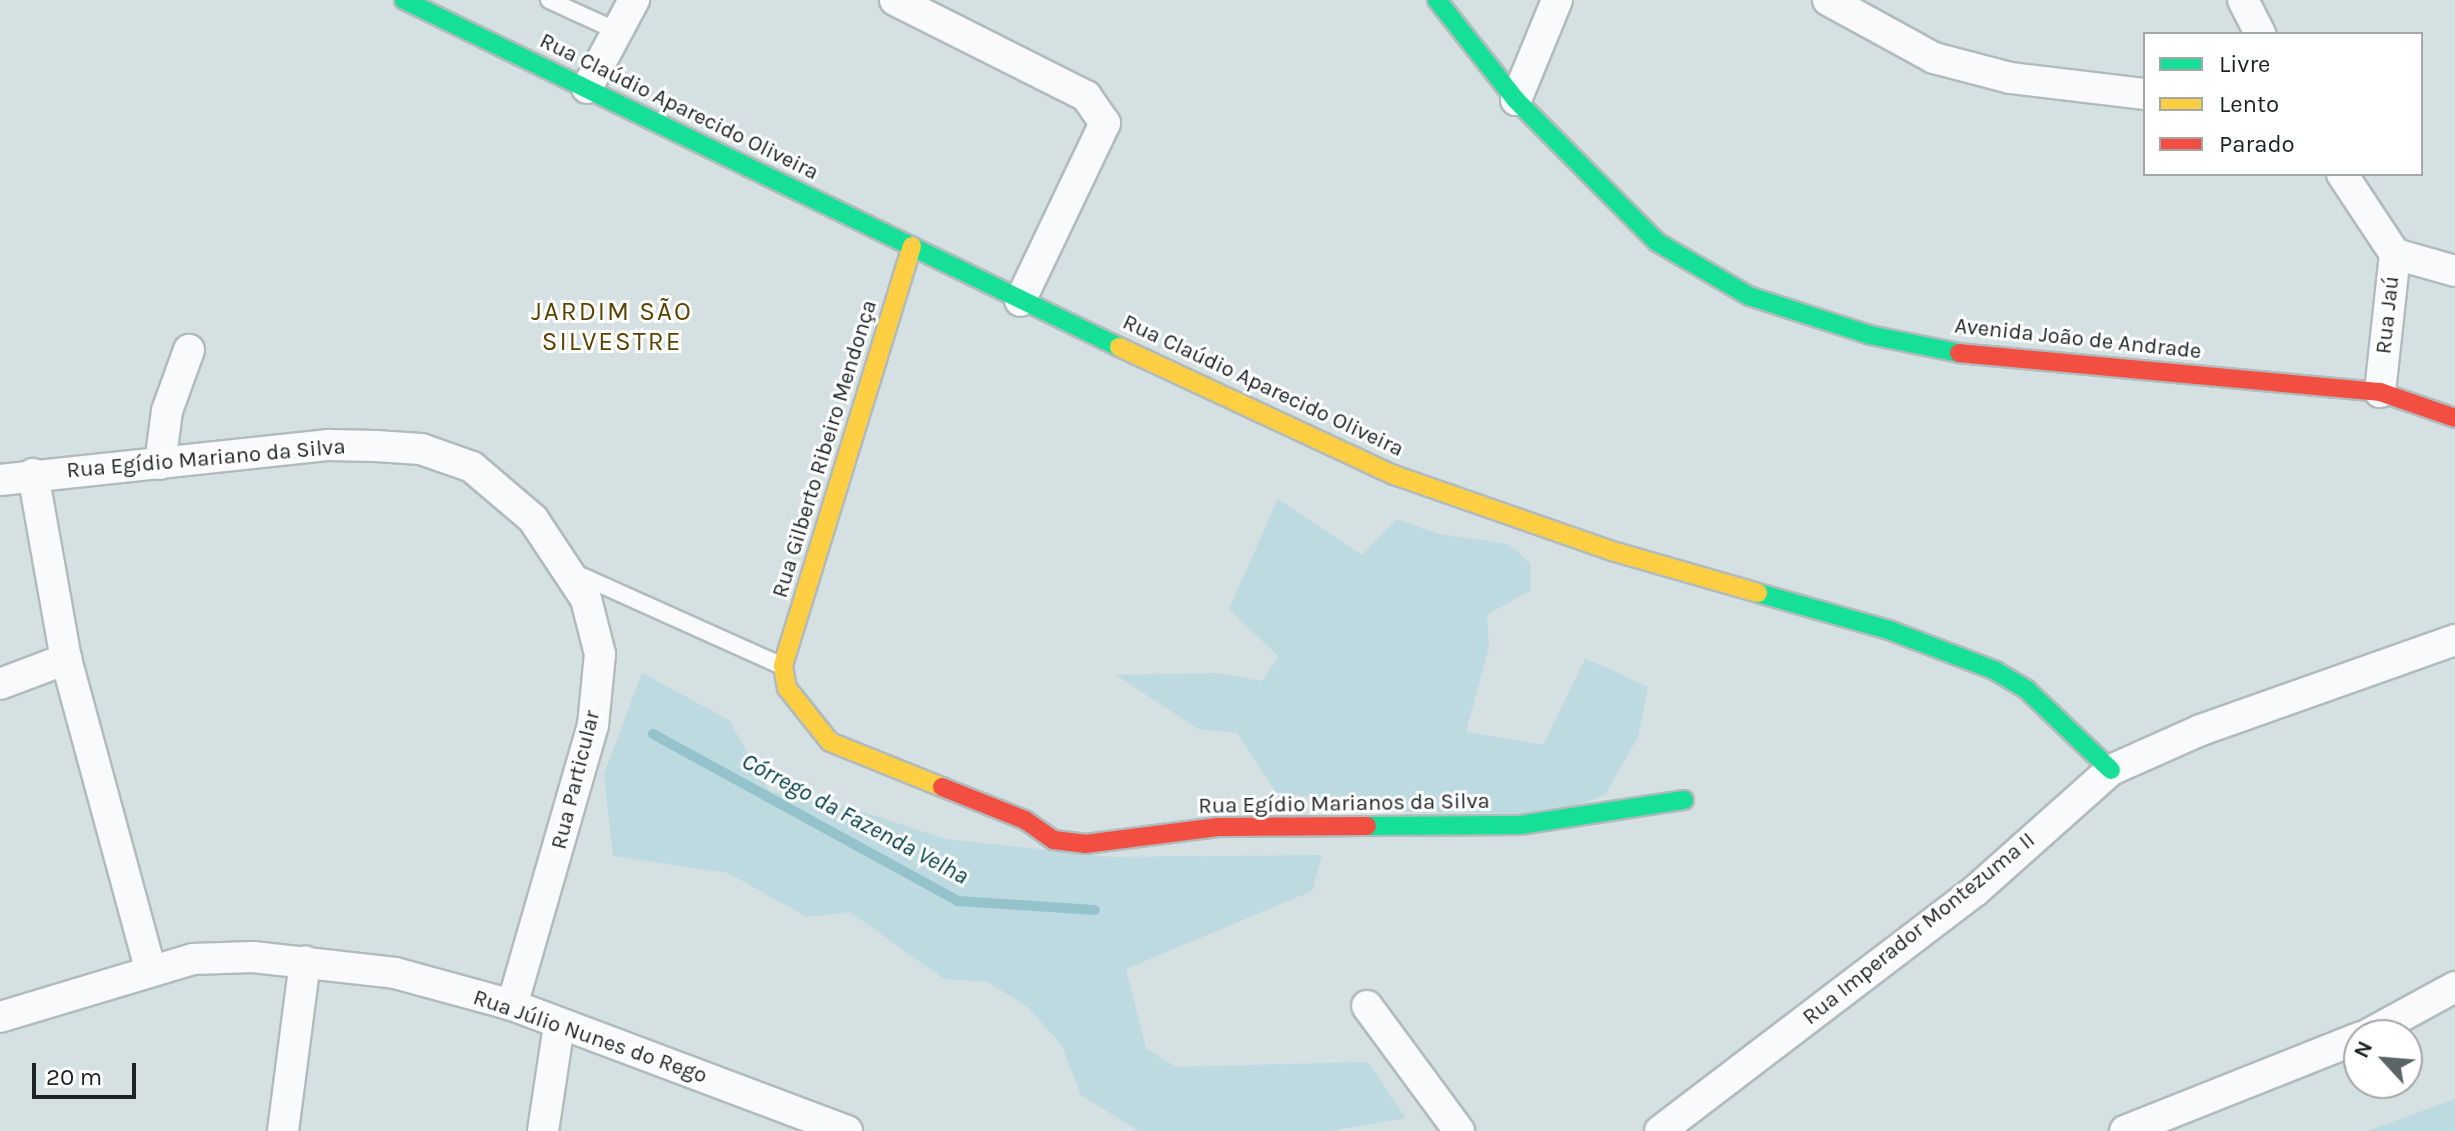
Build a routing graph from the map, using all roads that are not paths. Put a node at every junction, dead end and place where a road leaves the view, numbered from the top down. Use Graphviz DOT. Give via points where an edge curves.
graph roads {
  1 [pos="404,0"];
  2 [pos="549,0"];
  3 [pos="634,0"];
  4 [pos="895,0"];
  5 [pos="1437,0"];
  6 [pos="1557,0"];
  7 [pos="1828,0"];
  8 [pos="2243,0"];
  9 [pos="617,31"];
  10 [pos="2259,32"];
  11 [pos="587,88"];
  12 [pos="2143,94"];
  13 [pos="1516,100"];
  14 [pos="2343,176"];
  15 [pos="912,246"];
  16 [pos="2395,254"];
  17 [pos="2455,271"];
  18 [pos="1020,301"];
  19 [pos="189,350"];
  20 [pos="2380,392"];
  21 [pos="2455,418"];
  22 [pos="160,464"];
  23 [pos="33,474"];
  24 [pos="0,480"];
  25 [pos="533,519"];
  26 [pos="572,572"];
  27 [pos="2455,640"];
  28 [pos="66,659"];
  29 [pos="783,666"];
  30 [pos="0,684"];
  31 [pos="2111,770"];
  32 [pos="1684,800"];
  33 [pos="305,961"];
  34 [pos="150,969"];
  35 [pos="2455,987"];
  36 [pos="512,1005"];
  37 [pos="1367,1006"];
  38 [pos="0,1017"];
  39 [pos="2396,1019"];
  40 [pos="559,1025"];
  41 [pos="2343,1044"];
  42 [pos="806,1122"];
  43 [pos="283,1131"];
  44 [pos="543,1131"];
  45 [pos="847,1131"];
  46 [pos="1459,1131"];
  47 [pos="1660,1131"];
  48 [pos="2125,1131"];
  1 -- 11 [label="street, Rua Claúdio Aparecido Oliveira"];
  2 -- 9 [label="lane"];
  3 -- 9 [label="street"];
  4 -- 18 [label="street" via="1086,96 1105,123"];
  5 -- 13 [label="street, Avenida João de Andrade"];
  6 -- 13 [label="street"];
  7 -- 12 [label="street" via="1934,58 2010,78"];
  8 -- 10 [label="street"];
  9 -- 11 [label="street"];
  11 -- 15 [label="street, Rua Claúdio Aparecido Oliveira"];
  13 -- 20 [label="street, Avenida João de Andrade" via="1657,242 1749,296 1870,335 1976,356"];
  14 -- 16 [label="street"];
  15 -- 18 [label="street, Rua Claúdio Aparecido Oliveira"];
  15 -- 29 [label="street, Rua Gilberto Ribeiro Mendonça"];
  16 -- 17 [label="street, Rua Jaú"];
  16 -- 20 [label="street, Rua Jaú"];
  18 -- 31 [label="street, Rua Claúdio Aparecido Oliveira" via="1468,503 1889,630 1994,670 2027,690"];
  19 -- 22 [label="street" via="167,411"];
  20 -- 21 [label="street, Avenida João de Andrade"];
  22 -- 23 [label="street, Rua Egídio Mariano da Silva"];
  22 -- 25 [label="street, Rua Egídio Mariano da Silva" via="329,445 421,449 488,476"];
  23 -- 24 [label="street, Rua Egídio Mariano da Silva"];
  23 -- 28 [label="street"];
  25 -- 26 [label="street, Rua Particular"];
  26 -- 29 [label="lane"];
  26 -- 36 [label="street, Rua Particular" via="600,654 593,725"];
  27 -- 31 [label="street, Rua Imperador Montezuma II" via="2201,730"];
  28 -- 30 [label="street"];
  28 -- 34 [label="street"];
  29 -- 32 [label="street, Rua Egídio Marianos da Silva" via="787,688 830,742 1025,820 1054,840 1085,844 1218,827 1520,825"];
  31 -- 47 [label="street, Rua Imperador Montezuma II" via="1975,891"];
  33 -- 34 [label="street, Rua Júlio Nunes do Rego" via="193,959"];
  33 -- 36 [label="street, Rua Júlio Nunes do Rego" via="395,973"];
  33 -- 43 [label="street"];
  34 -- 38 [label="street, Rua Júlio Nunes do Rego"];
  35 -- 39 [label="street"];
  36 -- 40 [label="street, Rua Júlio Nunes do Rego"];
  37 -- 46 [label="street"];
  40 -- 42 [label="street, Rua Júlio Nunes do Rego"];
  40 -- 44 [label="street"];
  41 -- 48 [label="street"];
  42 -- 45 [label="street, Rua Júlio Nunes do Rego"];
}
